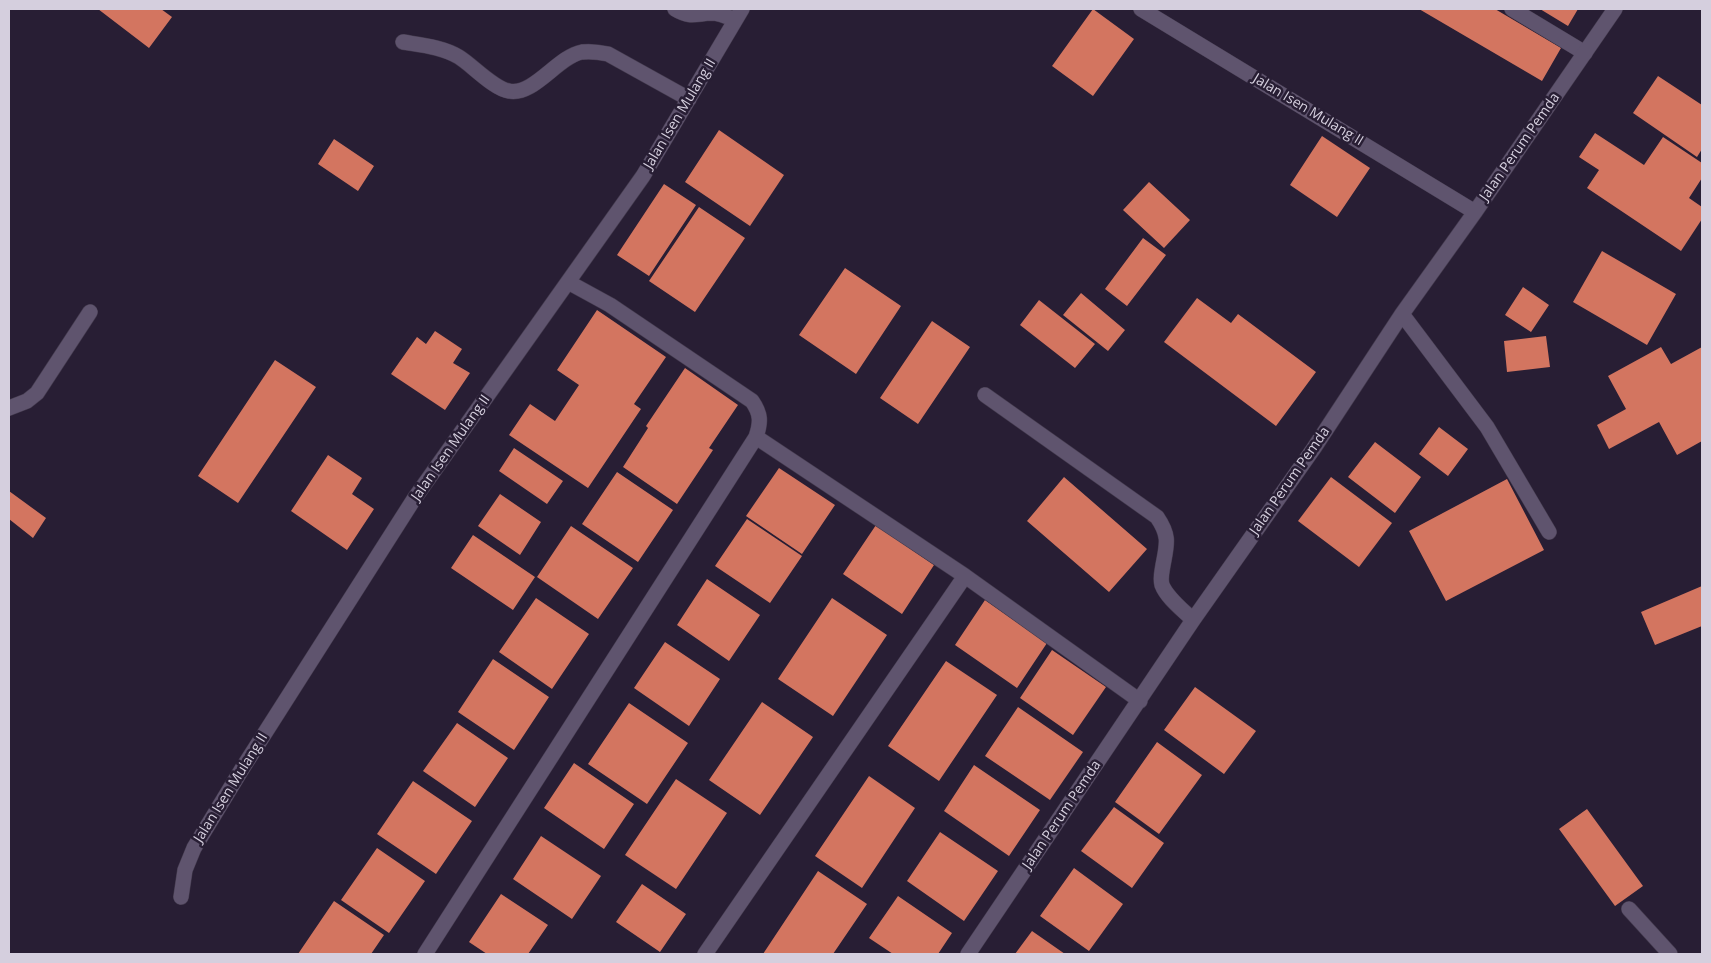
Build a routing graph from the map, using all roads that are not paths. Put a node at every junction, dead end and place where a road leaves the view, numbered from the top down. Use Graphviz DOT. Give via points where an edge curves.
graph roads {
  1 [pos="675,9"];
  2 [pos="1141,9"];
  3 [pos="1512,9"];
  4 [pos="1614,9"];
  5 [pos="739,15"];
  6 [pos="403,42"];
  7 [pos="1585,53"];
  8 [pos="689,99"];
  9 [pos="1475,212"];
  10 [pos="568,282"];
  11 [pos="90,312"];
  12 [pos="1402,314"];
  13 [pos="985,395"];
  14 [pos="9,408"];
  15 [pos="756,437"];
  16 [pos="1549,532"];
  17 [pos="965,576"];
  18 [pos="1193,620"];
  19 [pos="1140,701"];
  20 [pos="181,897"];
  21 [pos="1629,909"];
  22 [pos="425,954"];
  23 [pos="705,954"];
  24 [pos="968,954"];
  25 [pos="1670,954"];
  1 -- 5 [label="street" via="697,16 712,13"];
  2 -- 9 [label="street, Jalan Isen Mulang II"];
  3 -- 7 [label="street"];
  4 -- 7 [label="street, Jalan Perum Pemda"];
  5 -- 8 [label="street, Jalan Isen Mulang II"];
  6 -- 8 [label="street" via="458,56 508,91 523,90 580,52 608,54"];
  7 -- 9 [label="street, Jalan Perum Pemda"];
  8 -- 10 [label="street, Jalan Isen Mulang II" via="643,176"];
  9 -- 12 [label="street, Jalan Perum Pemda"];
  10 -- 15 [label="street" via="610,305 752,401 759,410 761,422"];
  10 -- 20 [label="street, Jalan Isen Mulang II" via="414,499 242,769 194,848 185,870"];
  11 -- 14 [label="street" via="37,394"];
  12 -- 16 [label="street" via="1488,427"];
  12 -- 18 [label="street, Jalan Perum Pemda" via="1314,448"];
  13 -- 18 [label="street" via="1157,517 1165,528 1167,541 1161,579 1163,587"];
  15 -- 17 [label="street"];
  15 -- 22 [label="street"];
  17 -- 19 [label="street"];
  17 -- 23 [label="street"];
  18 -- 19 [label="street, Jalan Perum Pemda"];
  19 -- 24 [label="street, Jalan Perum Pemda"];
  21 -- 25 [label="street"];
}
